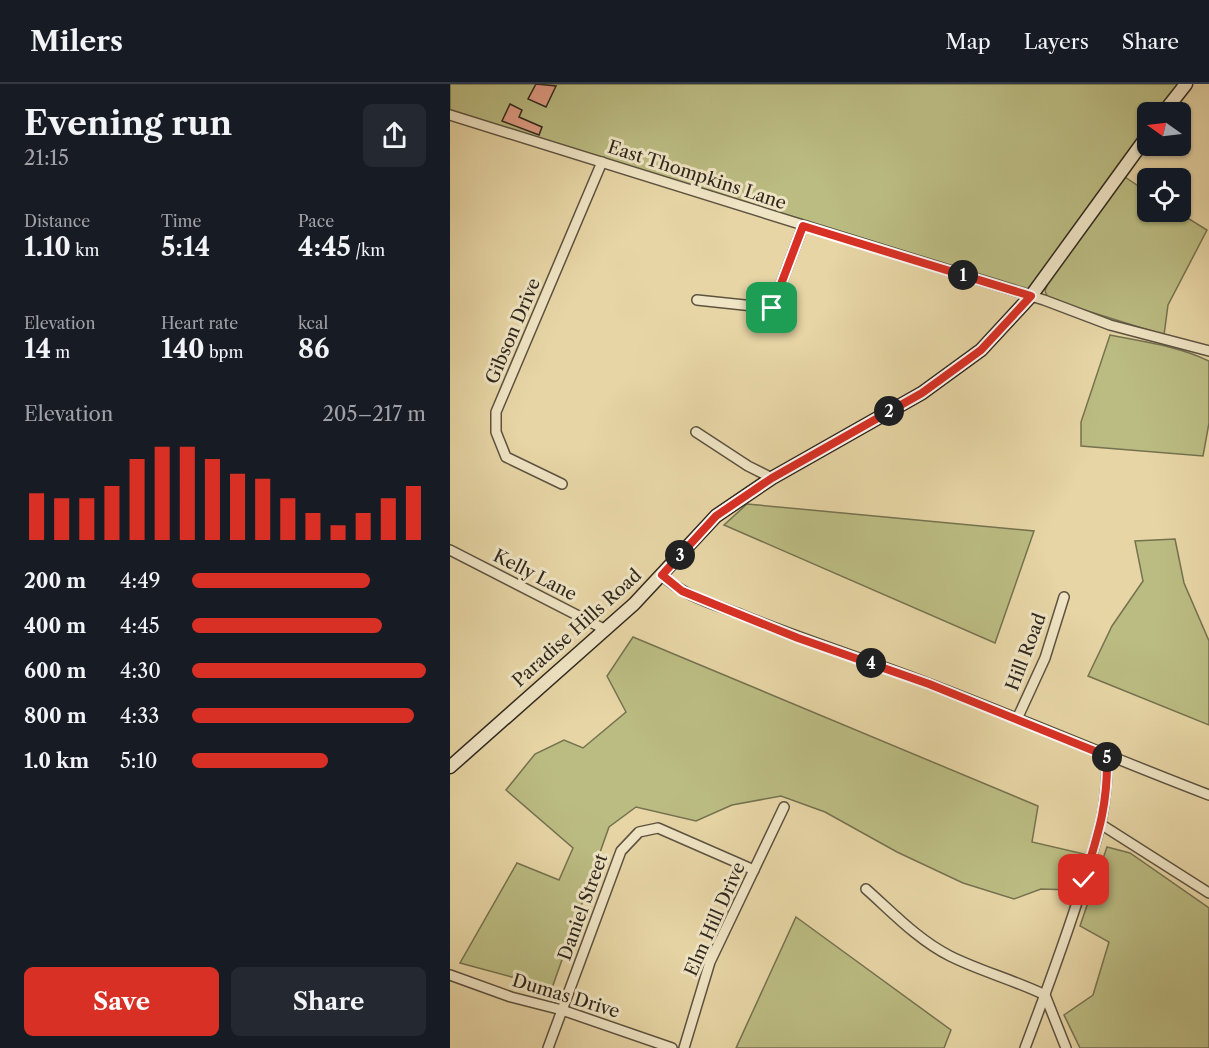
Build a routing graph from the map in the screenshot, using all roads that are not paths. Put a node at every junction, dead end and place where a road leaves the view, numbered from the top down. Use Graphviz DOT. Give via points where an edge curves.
graph roads {
  1 [pos="1186,84"];
  2 [pos="1172,102"];
  3 [pos="450,115"];
  4 [pos="1137,150"];
  5 [pos="603,162"];
  6 [pos="803,226"];
  7 [pos="1031,296"];
  8 [pos="698,300"];
  9 [pos="1209,351"];
  10 [pos="696,432"];
  11 [pos="772,478"];
  12 [pos="562,484"];
  13 [pos="450,550"];
  14 [pos="662,575"];
  15 [pos="1064,597"];
  16 [pos="606,630"];
  17 [pos="1017,719"];
  18 [pos="1107,756"];
  19 [pos="450,767"];
  20 [pos="1209,795"];
  21 [pos="784,807"];
  22 [pos="1102,825"];
  23 [pos="754,870"];
  24 [pos="866,889"];
  25 [pos="1209,892"];
  26 [pos="450,975"];
  27 [pos="1045,995"];
  28 [pos="562,1010"];
  29 [pos="548,1048"];
  30 [pos="672,1048"];
  31 [pos="684,1048"];
  32 [pos="1025,1048"];
  33 [pos="1066,1048"];
  1 -- 2 [label="street"];
  3 -- 5 [label="street, East Thompkins Lane"];
  4 -- 7 [label="street, Paradise Hills Road"];
  5 -- 6 [label="street, East Thompkins Lane"];
  5 -- 12 [label="street, Gibson Drive" via="496,412 496,432 506,457"];
  6 -- 7 [label="street, East Thompkins Lane"];
  6 -- 8 [label="street" via="772,308"];
  7 -- 9 [label="street, East Thompkins Lane" via="1110,325"];
  7 -- 11 [label="street, Paradise Hills Road" via="981,350 922,393"];
  10 -- 11 [label="street"];
  11 -- 14 [label="street, Paradise Hills Road" via="716,516"];
  13 -- 16 [label="street, Kelly Lane"];
  14 -- 16 [label="street, Paradise Hills Road"];
  14 -- 17 [label="street" via="682,591 716,605"];
  15 -- 17 [label="street, Hill Road" via="1045,658"];
  16 -- 19 [label="street, Paradise Hills Road"];
  17 -- 18 [label="street"];
  18 -- 20 [label="street"];
  18 -- 22 [label="street" via="1108,785"];
  21 -- 23 [label="street, Elm Hill Drive"];
  22 -- 25 [label="street"];
  22 -- 27 [label="street"];
  23 -- 28 [label="street, Daniel Street" via="658,828 639,832 621,851"];
  23 -- 31 [label="street, Elm Hill Drive" via="710,962"];
  24 -- 27 [label="street" via="949,956"];
  26 -- 28 [label="street, Dumas Drive"];
  27 -- 32 [label="street"];
  27 -- 33 [label="street"];
  28 -- 29 [label="street, Daniel Street"];
  28 -- 30 [label="street, Dumas Drive"];
}
